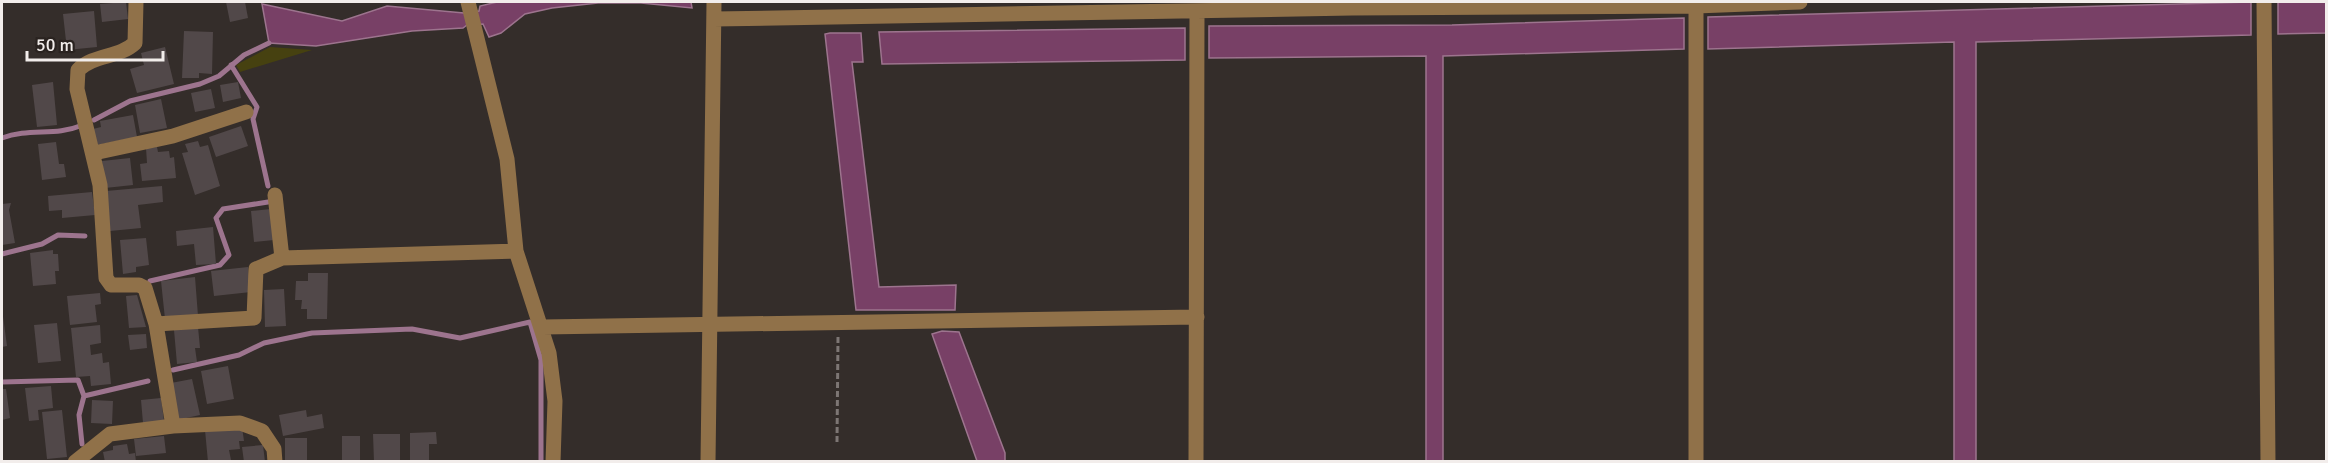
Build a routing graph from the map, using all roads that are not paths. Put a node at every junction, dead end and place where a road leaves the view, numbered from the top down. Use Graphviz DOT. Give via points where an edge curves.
graph roads {
  1 [pos="136,2"];
  2 [pos="714,2"];
  3 [pos="1761,2"];
  4 [pos="1800,2"];
  5 [pos="2264,2"];
  6 [pos="469,5"];
  7 [pos="1352,5"];
  8 [pos="1696,6"];
  9 [pos="1197,12"];
  10 [pos="714,19"];
  11 [pos="246,112"];
  12 [pos="94,153"];
  13 [pos="275,195"];
  14 [pos="516,251"];
  15 [pos="282,258"];
  16 [pos="1197,317"];
  17 [pos="156,324"];
  18 [pos="711,326"];
  19 [pos="543,327"];
  20 [pos="173,426"];
  21 [pos="75,462"];
  22 [pos="274,462"];
  23 [pos="553,462"];
  24 [pos="708,462"];
  25 [pos="1197,462"];
  26 [pos="1696,462"];
  27 [pos="2268,462"];
  1 -- 12 [label="street" via="135,43 126,52 86,62 78,70 76,89"];
  2 -- 10 [label="street"];
  3 -- 4 [label="street"];
  3 -- 8 [label="street"];
  5 -- 27 [label="street"];
  6 -- 14 [label="street" via="507,159"];
  7 -- 8 [label="street"];
  7 -- 9 [label="street"];
  8 -- 26 [label="street"];
  9 -- 10 [label="street"];
  9 -- 16 [label="street"];
  10 -- 18 [label="street"];
  11 -- 12 [label="street" via="173,136"];
  12 -- 17 [label="street" via="106,278 111,285 145,288"];
  13 -- 15 [label="street"];
  14 -- 15 [label="street"];
  14 -- 19 [label="street"];
  15 -- 17 [label="street" via="256,269 254,318"];
  16 -- 18 [label="street"];
  16 -- 25 [label="street"];
  17 -- 20 [label="street"];
  18 -- 19 [label="street"];
  18 -- 24 [label="street"];
  19 -- 23 [label="street" via="555,401"];
  20 -- 21 [label="street" via="110,434"];
  20 -- 22 [label="street" via="240,423 262,431 274,449"];
}
